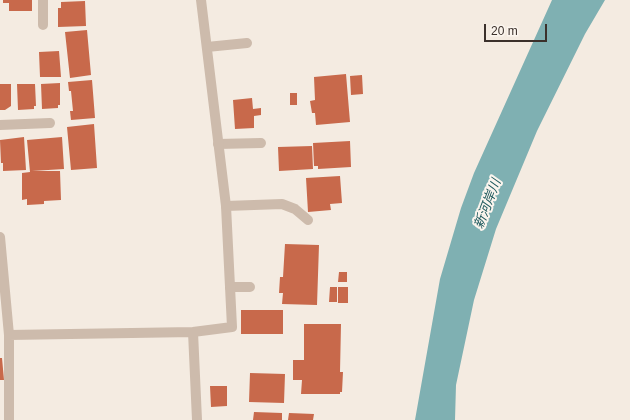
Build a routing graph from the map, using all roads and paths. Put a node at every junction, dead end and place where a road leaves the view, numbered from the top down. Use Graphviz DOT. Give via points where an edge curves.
graph roads {
  1 [pos="43,0"];
  2 [pos="202,0"];
  3 [pos="43,25"];
  4 [pos="247,43"];
  5 [pos="207,46"];
  6 [pos="50,123"];
  7 [pos="0,125"];
  8 [pos="261,143"];
  9 [pos="218,144"];
  10 [pos="226,206"];
  11 [pos="308,220"];
  12 [pos="0,237"];
  13 [pos="3,287"];
  14 [pos="230,287"];
  15 [pos="250,287"];
  16 [pos="193,332"];
  17 [pos="9,335"];
  18 [pos="4,348"];
  19 [pos="9,420"];
  20 [pos="196,420"];
  1 -- 3 [label="street"];
  2 -- 5 [label="street"];
  4 -- 5 [label="street"];
  5 -- 9 [label="street"];
  6 -- 7 [label="street"];
  8 -- 9 [label="street"];
  9 -- 10 [label="street"];
  10 -- 11 [label="street" via="282,204 295,209"];
  10 -- 14 [label="street"];
  12 -- 13 [label="street"];
  13 -- 17 [label="street"];
  14 -- 15 [label="street"];
  14 -- 16 [label="street" via="232,327"];
  16 -- 17 [label="street"];
  16 -- 20 [label="street"];
  17 -- 18 [label="street"];
  18 -- 19 [label="street"];
}
